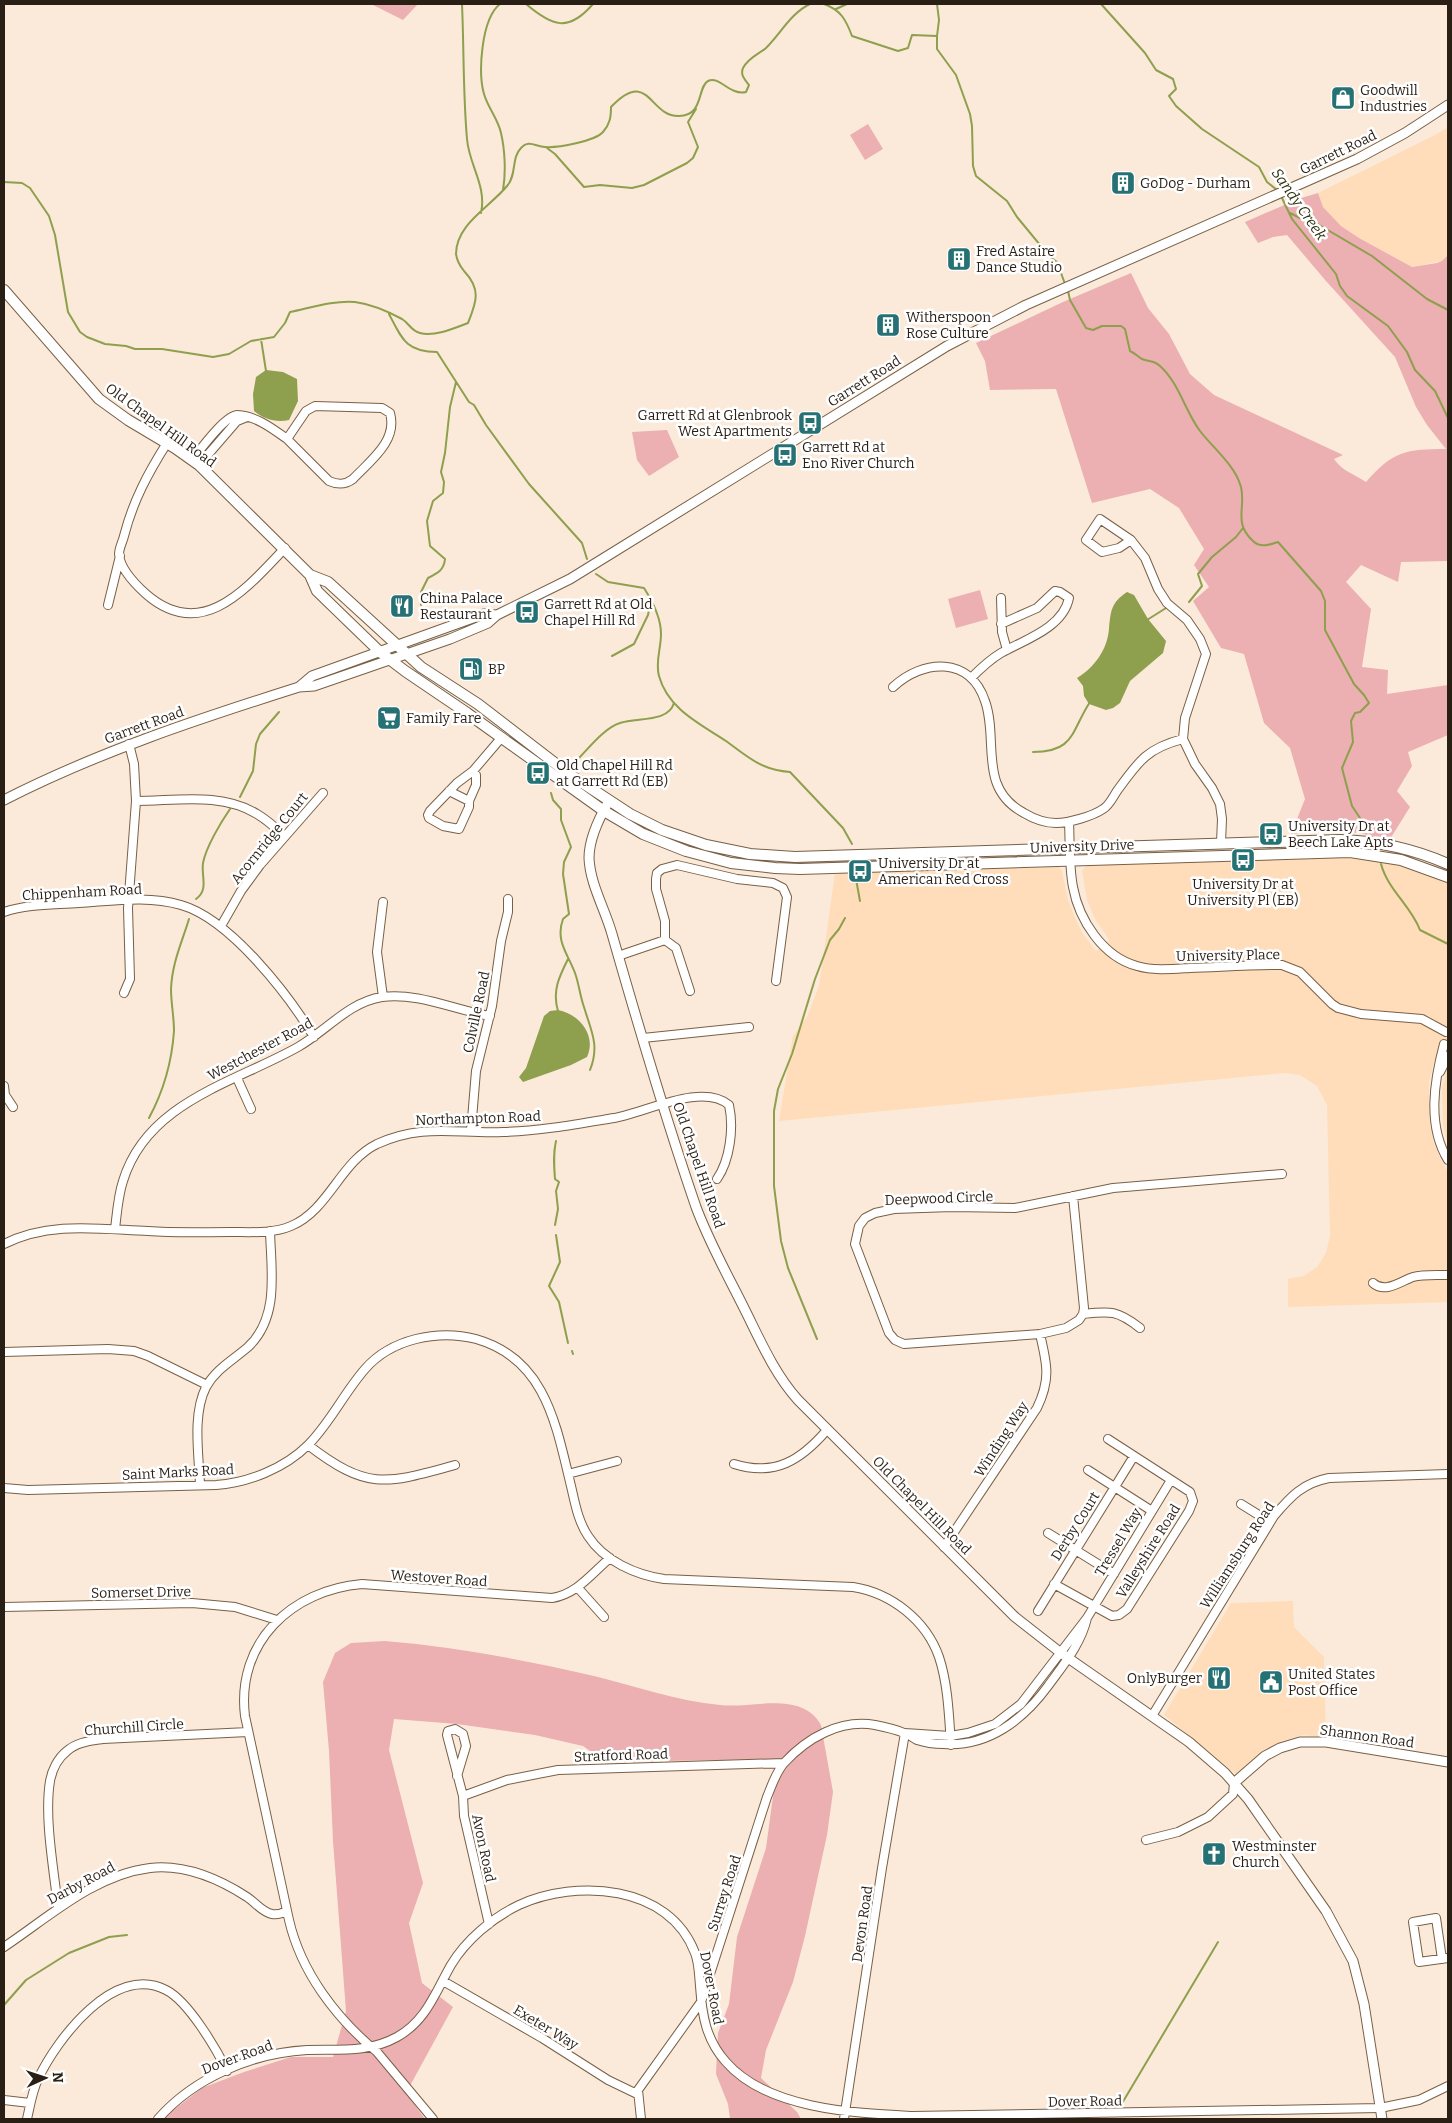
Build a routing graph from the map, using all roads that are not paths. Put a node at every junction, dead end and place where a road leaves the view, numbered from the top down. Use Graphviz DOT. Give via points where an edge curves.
graph roads {
  1 [pos="1448,105"];
  2 [pos="5,292"];
  3 [pos="287,439"];
  4 [pos="166,443"];
  5 [pos="195,463"];
  6 [pos="1130,540"];
  7 [pos="285,548"];
  8 [pos="120,556"];
  9 [pos="310,575"];
  10 [pos="1001,598"];
  11 [pos="108,605"];
  12 [pos="497,614"];
  13 [pos="1001,624"];
  14 [pos="397,646"];
  15 [pos="1007,650"];
  16 [pos="380,652"];
  17 [pos="406,654"];
  18 [pos="390,660"];
  19 [pos="971,678"];
  20 [pos="893,686"];
  21 [pos="299,687"];
  22 [pos="502,737"];
  23 [pos="1183,739"];
  24 [pos="129,744"];
  25 [pos="473,771"];
  26 [pos="449,791"];
  27 [pos="323,793"];
  28 [pos="4,800"];
  29 [pos="469,801"];
  30 [pos="609,801"];
  31 [pos="136,802"];
  32 [pos="604,811"];
  33 [pos="1069,822"];
  34 [pos="284,836"];
  35 [pos="1221,843"];
  36 [pos="1070,848"];
  37 [pos="1071,860"];
  38 [pos="1448,864"];
  39 [pos="1448,877"];
  40 [pos="508,899"];
  41 [pos="129,900"];
  42 [pos="382,902"];
  43 [pos="4,912"];
  44 [pos="221,926"];
  45 [pos="665,940"];
  46 [pos="618,956"];
  47 [pos="776,981"];
  48 [pos="690,990"];
  49 [pos="124,993"];
  50 [pos="383,997"];
  51 [pos="490,1016"];
  52 [pos="749,1027"];
  53 [pos="1447,1030"];
  54 [pos="314,1037"];
  55 [pos="643,1038"];
  56 [pos="1446,1046"];
  57 [pos="1448,1056"];
  58 [pos="236,1078"];
  59 [pos="1437,1078"];
  60 [pos="4,1086"];
  61 [pos="664,1104"];
  62 [pos="12,1107"];
  63 [pos="251,1108"];
  64 [pos="471,1131"];
  65 [pos="1448,1160"];
  66 [pos="1282,1174"];
  67 [pos="717,1179"];
  68 [pos="1073,1196"];
  69 [pos="115,1229"];
  70 [pos="270,1231"];
  71 [pos="4,1244"];
  72 [pos="1448,1275"];
  73 [pos="1372,1283"];
  74 [pos="1083,1314"];
  75 [pos="1140,1328"];
  76 [pos="1040,1334"];
  77 [pos="4,1352"];
  78 [pos="207,1385"];
  79 [pos="827,1430"];
  80 [pos="1108,1439"];
  81 [pos="308,1445"];
  82 [pos="1134,1456"];
  83 [pos="617,1461"];
  84 [pos="734,1464"];
  85 [pos="455,1465"];
  86 [pos="1088,1470"];
  87 [pos="568,1474"];
  88 [pos="1448,1474"];
  89 [pos="1171,1480"];
  90 [pos="200,1485"];
  91 [pos="4,1488"];
  92 [pos="1114,1488"];
  93 [pos="1241,1504"];
  94 [pos="1152,1511"];
  95 [pos="1270,1522"];
  96 [pos="1048,1533"];
  97 [pos="944,1547"];
  98 [pos="1075,1550"];
  99 [pos="610,1558"];
  100 [pos="1114,1574"];
  101 [pos="1054,1584"];
  102 [pos="578,1588"];
  103 [pos="1094,1606"];
  104 [pos="4,1607"];
  105 [pos="1038,1611"];
  106 [pos="604,1617"];
  107 [pos="277,1620"];
  108 [pos="1065,1656"];
  109 [pos="1152,1716"];
  110 [pos="248,1732"];
  111 [pos="906,1733"];
  112 [pos="950,1736"];
  113 [pos="951,1745"];
  114 [pos="1448,1762"];
  115 [pos="784,1763"];
  116 [pos="457,1776"];
  117 [pos="1234,1783"];
  118 [pos="463,1796"];
  119 [pos="1146,1840"];
  120 [pos="58,1908"];
  121 [pos="287,1912"];
  122 [pos="489,1924"];
  123 [pos="1448,1942"];
  124 [pos="1440,1944"];
  125 [pos="4,1947"];
  126 [pos="1445,1959"];
  127 [pos="442,1981"];
  128 [pos="701,2002"];
  129 [pos="372,2048"];
  130 [pos="227,2071"];
  131 [pos="1448,2086"];
  132 [pos="637,2094"];
  133 [pos="4,2100"];
  134 [pos="30,2103"];
  135 [pos="1380,2108"];
  136 [pos="845,2110"];
  137 [pos="1122,2116"];
  138 [pos="998,2117"];
  139 [pos="27,2119"];
  140 [pos="158,2119"];
  141 [pos="433,2119"];
  142 [pos="641,2119"];
  143 [pos="844,2119"];
  144 [pos="1382,2119"];
  1 -- 12 [label="street, Garrett Road" via="1381,147 1001,317 948,346 583,571"];
  2 -- 4 [label="main road, Old Chapel Hill Road" via="99,399"];
  3 -- 3 [label="street" via="329,481 346,483 388,441 392,419 382,408 315,406 306,411"];
  3 -- 5 [label="street" via="248,417 237,422"];
  4 -- 5 [label="main road, Old Chapel Hill Road"];
  4 -- 8 [label="street" via="146,475 131,509"];
  5 -- 7 [label="main road, Old Chapel Hill Road"];
  6 -- 6 [label="street" via="1100,519 1086,540 1102,552 1119,548"];
  6 -- 23 [label="street" via="1145,558 1167,603 1187,620 1206,654 1186,718"];
  7 -- 8 [label="street" via="222,607 198,614 167,608 152,599 138,587 124,568"];
  7 -- 9 [label="main road, Old Chapel Hill Road"];
  8 -- 11 [label="street"];
  9 -- 14 [label="main road, Old Chapel Hill Road" via="328,582"];
  9 -- 16 [label="main road, Old Chapel Hill Road" via="317,592"];
  10 -- 13 [label="street"];
  12 -- 14 [label="street, Garrett Road" via="484,614"];
  12 -- 17 [label="street, Garrett Road" via="488,623"];
  13 -- 15 [label="street"];
  13 -- 15 [label="street" via="1037,608 1055,591 1069,598 1067,607 1058,618 1042,631"];
  14 -- 16 [label="street, Garrett Road"];
  14 -- 17 [label="main road, Old Chapel Hill Road"];
  15 -- 19 [label="street"];
  16 -- 18 [label="main road, Old Chapel Hill Road"];
  16 -- 21 [label="street, Garrett Road" via="312,676"];
  17 -- 18 [label="street, Garrett Road"];
  17 -- 30 [label="main road, Old Chapel Hill Road"];
  18 -- 21 [label="street, Garrett Road" via="314,686"];
  18 -- 22 [label="main road, Old Chapel Hill Road"];
  19 -- 20 [label="street" via="947,666 926,668 912,672"];
  19 -- 33 [label="street" via="981,691 988,710 991,761 1000,792 1014,808 1028,816 1046,822"];
  21 -- 24 [label="street, Garrett Road"];
  22 -- 25 [label="street"];
  22 -- 32 [label="main road, Old Chapel Hill Road"];
  23 -- 33 [label="street" via="1158,747 1142,759 1104,809"];
  23 -- 35 [label="street" via="1220,804"];
  24 -- 28 [label="street, Garrett Road"];
  24 -- 31 [label="street" via="134,764"];
  25 -- 26 [label="street"];
  25 -- 29 [label="street" via="477,779"];
  26 -- 29 [label="street"];
  26 -- 29 [label="street" via="428,815 436,823 459,829"];
  27 -- 34 [label="street, Acornridge Court"];
  30 -- 32 [label="street, Old Chapel Hill Road"];
  30 -- 36 [label="main road, University Drive" via="678,836 721,848 773,856"];
  31 -- 34 [label="street" via="203,800 230,803 256,813"];
  31 -- 41 [label="street"];
  32 -- 37 [label="main road, University Drive" via="664,843 710,858 753,866 800,869"];
  32 -- 46 [label="street, Old Chapel Hill Road" via="590,845 590,862"];
  33 -- 36 [label="street, University Place"];
  34 -- 44 [label="street, Acornridge Court" via="249,880"];
  35 -- 36 [label="main road, University Drive"];
  35 -- 38 [label="main road, University Drive" via="1360,840 1408,849"];
  36 -- 37 [label="street, University Place"];
  37 -- 39 [label="main road, University Drive" via="1350,852 1401,860"];
  37 -- 53 [label="street, University Place" via="1074,894 1084,919 1102,945 1125,962 1160,969 1282,965 1300,972 1338,1008 1361,1014 1422,1019"];
  40 -- 51 [label="street, Colville Road"];
  41 -- 43 [label="street, Chippenham Road" via="24,906"];
  41 -- 44 [label="street, Chippenham Road" via="180,905"];
  41 -- 49 [label="street" via="130,979"];
  42 -- 50 [label="street" via="378,952"];
  44 -- 54 [label="street, Chippenham Road" via="288,997"];
  45 -- 46 [label="street"];
  45 -- 47 [label="street" via="665,921 656,889 658,873 662,869 677,865 737,879 773,883 782,888 787,897"];
  45 -- 48 [label="street" via="676,948"];
  46 -- 55 [label="street, Old Chapel Hill Road"];
  50 -- 51 [label="street, Westchester Road" via="416,998"];
  50 -- 54 [label="street, Westchester Road" via="355,1006"];
  51 -- 64 [label="street, Colville Road" via="476,1071"];
  52 -- 55 [label="street"];
  53 -- 56 [label="street" via="1443,1038"];
  54 -- 58 [label="street, Westchester Road"];
  55 -- 61 [label="street, Old Chapel Hill Road"];
  56 -- 59 [label="street"];
  57 -- 59 [label="street"];
  58 -- 63 [label="street"];
  58 -- 69 [label="street, Westchester Road" via="176,1108 146,1137 123,1181"];
  59 -- 65 [label="street" via="1437,1134"];
  60 -- 62 [label="street"];
  61 -- 64 [label="street, Northampton Road" via="631,1114 520,1132"];
  61 -- 67 [label="street, Northampton Road" via="716,1097 729,1105 732,1117 725,1168"];
  61 -- 79 [label="street, Old Chapel Hill Road" via="709,1240 771,1363 786,1387"];
  64 -- 70 [label="street, Northampton Road" via="414,1132 377,1145 349,1166 305,1218"];
  66 -- 68 [label="street, Deepwood Circle" via="1112,1188"];
  68 -- 74 [label="street"];
  68 -- 76 [label="street, Deepwood Circle" via="1015,1208 952,1207 875,1213 862,1222 856,1236 856,1248 875,1299 889,1332 899,1342 914,1345"];
  69 -- 70 [label="street, Northampton Road"];
  69 -- 71 [label="street, Northampton Road" via="48,1229"];
  70 -- 78 [label="street" via="271,1297 266,1321 248,1347 227,1362"];
  72 -- 73 [label="street" via="1414,1276 1396,1285 1382,1287"];
  74 -- 75 [label="street" via="1110,1312"];
  74 -- 76 [label="street, Deepwood Circle" via="1066,1328"];
  76 -- 97 [label="street, Winding Way" via="1048,1375 1043,1396"];
  77 -- 78 [label="street" via="134,1351"];
  78 -- 90 [label="street" via="199,1420"];
  79 -- 84 [label="street" via="809,1451 786,1463 763,1468"];
  79 -- 97 [label="street, Old Chapel Hill Road"];
  80 -- 82 [label="street, Valleyshire Road"];
  81 -- 85 [label="street" via="342,1468 382,1481 403,1479"];
  81 -- 87 [label="street, Saint Marks Road" via="366,1367 382,1355 420,1338 462,1336 493,1345 508,1354 540,1386 551,1410"];
  81 -- 90 [label="street, Saint Marks Road" via="281,1464 252,1478 228,1484"];
  82 -- 89 [label="street, Valleyshire Road"];
  82 -- 92 [label="street, Derby Court"];
  83 -- 87 [label="street"];
  86 -- 92 [label="street"];
  87 -- 99 [label="street, Saint Marks Road" via="582,1526 593,1543"];
  88 -- 95 [label="street, Williamsburg Road" via="1323,1479 1290,1496"];
  89 -- 94 [label="street, Tressel Way"];
  89 -- 103 [label="street, Valleyshire Road" via="1190,1492 1193,1501 1189,1511 1127,1609 1112,1616"];
  90 -- 91 [label="street, Saint Marks Road"];
  92 -- 94 [label="street"];
  92 -- 98 [label="street, Derby Court"];
  93 -- 95 [label="street"];
  94 -- 100 [label="street, Tressel Way"];
  95 -- 109 [label="street, Williamsburg Road"];
  96 -- 98 [label="street"];
  97 -- 108 [label="street, Old Chapel Hill Road" via="1015,1617"];
  98 -- 100 [label="street"];
  98 -- 101 [label="street, Derby Court"];
  99 -- 102 [label="street, Westover Road"];
  99 -- 112 [label="street" via="647,1576 664,1579 853,1587 879,1593 914,1618 936,1650 944,1676"];
  100 -- 103 [label="street, Tressel Way"];
  101 -- 103 [label="street, Valleyshire Road"];
  101 -- 105 [label="street, Derby Court"];
  102 -- 106 [label="street"];
  102 -- 107 [label="street, Westover Road" via="563,1596 540,1598 376,1585 348,1586 309,1598"];
  103 -- 108 [label="street, Tressel Way"];
  104 -- 107 [label="street, Somerset Drive" via="192,1603 235,1607"];
  107 -- 110 [label="street, Westover Road" via="260,1643 248,1673 243,1700"];
  108 -- 109 [label="street, Old Chapel Hill Road"];
  108 -- 112 [label="street" via="1009,1715 981,1730"];
  108 -- 113 [label="street" via="1042,1695 1013,1724 984,1739"];
  109 -- 117 [label="street, Old Chapel Hill Road" via="1189,1742"];
  110 -- 120 [label="street, Churchill Circle" via="103,1739 81,1742 67,1750 56,1764 50,1780 50,1832"];
  110 -- 121 [label="street, Westover Road"];
  111 -- 112 [label="street"];
  111 -- 113 [label="street" via="917,1740"];
  111 -- 115 [label="street, Surrey Road" via="873,1724 843,1727 820,1734"];
  111 -- 136 [label="street, Devon Road"];
  112 -- 113 [label="street"];
  114 -- 117 [label="street, Shannon Road" via="1326,1742 1300,1742 1265,1756"];
  115 -- 118 [label="street, Stratford Road" via="558,1770 506,1780"];
  115 -- 128 [label="street, Surrey Road" via="767,1797"];
  116 -- 116 [label="street, Avon Road" via="447,1735 448,1731 455,1729 463,1734 466,1746"];
  116 -- 118 [label="street, Avon Road"];
  117 -- 119 [label="street" via="1234,1792 1208,1817 1178,1832"];
  117 -- 135 [label="street, Old Chapel Hill Road" via="1261,1816 1347,1949 1361,1986"];
  118 -- 122 [label="street, Avon Road" via="464,1816"];
  120 -- 121 [label="street, Darby Road" via="110,1879 152,1868 186,1870 204,1875 232,1888 266,1912"];
  120 -- 125 [label="street, Darby Road"];
  121 -- 129 [label="street, Westover Road" via="298,1950 320,1990"];
  122 -- 127 [label="street, Dover Road" via="469,1942"];
  122 -- 128 [label="street, Dover Road" via="518,1906 557,1893 605,1891 638,1898 663,1913 686,1936 697,1961"];
  123 -- 124 [label="street"];
  124 -- 126 [label="street"];
  124 -- 126 [label="street" via="1436,1918 1413,1922 1419,1962"];
  127 -- 129 [label="street, Dover Road" via="418,2022 398,2037"];
  127 -- 132 [label="street, Exeter Way"];
  128 -- 132 [label="street, Surrey Road"];
  128 -- 136 [label="street, Dover Road" via="706,2029 720,2054 746,2080 780,2096"];
  129 -- 130 [label="street, Dover Road" via="285,2052"];
  129 -- 141 [label="street, Westover Road"];
  130 -- 134 [label="street" via="182,2002 164,1989 147,1984 134,1985 102,2000 72,2027 46,2063"];
  130 -- 140 [label="street, Dover Road" via="193,2087"];
  131 -- 135 [label="street, Dover Road" via="1419,2100"];
  132 -- 142 [label="street"];
  133 -- 134 [label="street"];
  134 -- 139 [label="street"];
  135 -- 137 [label="street, Dover Road"];
  135 -- 144 [label="street, Old Chapel Hill Road"];
  136 -- 138 [label="street, Dover Road" via="912,2116"];
  136 -- 143 [label="street, Devon Road"];
  137 -- 138 [label="street, Dover Road"];
}
